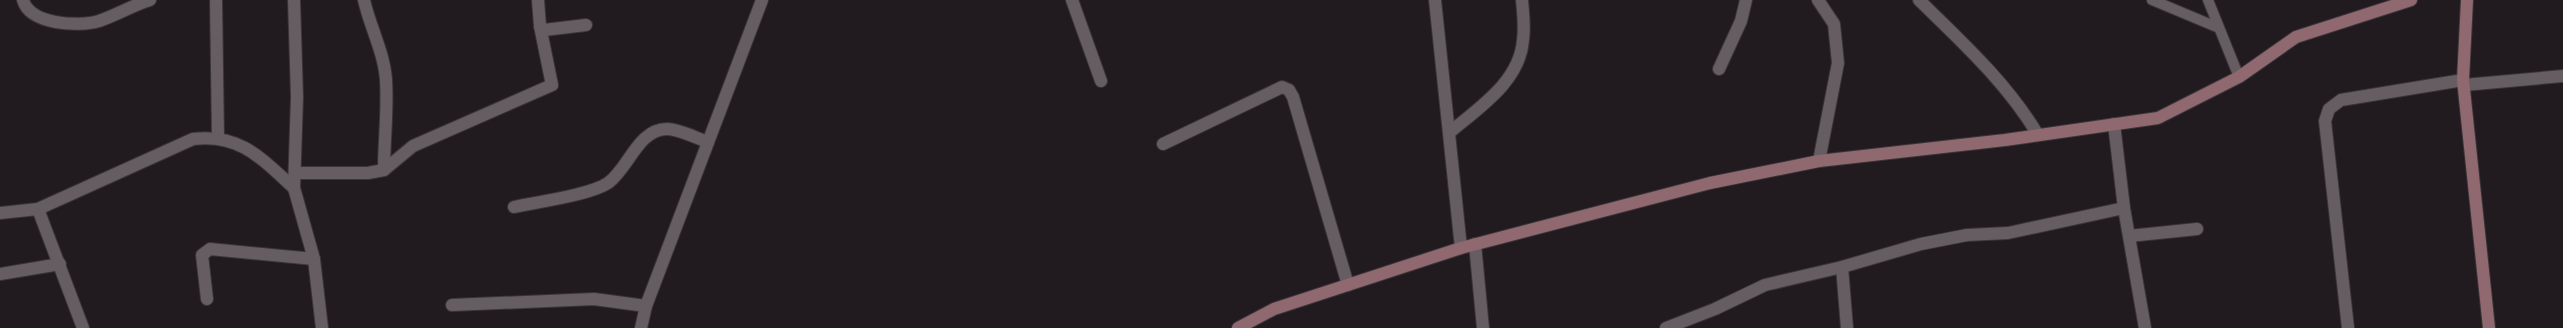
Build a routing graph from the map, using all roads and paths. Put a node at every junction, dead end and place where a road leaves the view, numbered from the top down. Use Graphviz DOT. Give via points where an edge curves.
graph roads {
  1 [pos="23,0"];
  2 [pos="150,0"];
  3 [pos="216,0"];
  4 [pos="294,0"];
  5 [pos="364,0"];
  6 [pos="538,0"];
  7 [pos="762,0"];
  8 [pos="1072,0"];
  9 [pos="1435,0"];
  10 [pos="1522,0"];
  11 [pos="1746,0"];
  12 [pos="1818,0"];
  13 [pos="1919,0"];
  14 [pos="2152,0"];
  15 [pos="2208,0"];
  16 [pos="2411,0"];
  17 [pos="2467,0"];
  18 [pos="586,25"];
  19 [pos="540,26"];
  20 [pos="2219,28"];
  21 [pos="1719,69"];
  22 [pos="2563,76"];
  23 [pos="2239,77"];
  24 [pos="1101,80"];
  25 [pos="2463,83"];
  26 [pos="2114,124"];
  27 [pos="1449,133"];
  28 [pos="2038,135"];
  29 [pos="218,138"];
  30 [pos="708,142"];
  31 [pos="1163,144"];
  32 [pos="1819,161"];
  33 [pos="384,170"];
  34 [pos="295,173"];
  35 [pos="294,188"];
  36 [pos="514,207"];
  37 [pos="38,208"];
  38 [pos="2124,208"];
  39 [pos="0,213"];
  40 [pos="2197,228"];
  41 [pos="2129,236"];
  42 [pos="1475,244"];
  43 [pos="1461,248"];
  44 [pos="314,259"];
  45 [pos="60,264"];
  46 [pos="1842,267"];
  47 [pos="0,274"];
  48 [pos="1348,285"];
  49 [pos="207,299"];
  50 [pos="452,305"];
  51 [pos="646,306"];
  52 [pos="83,328"];
  53 [pos="322,328"];
  54 [pos="641,328"];
  55 [pos="1238,328"];
  56 [pos="1483,328"];
  57 [pos="1666,328"];
  58 [pos="1847,328"];
  59 [pos="2145,328"];
  60 [pos="2348,328"];
  61 [pos="2489,328"];
  1 -- 2 [label="street" via="39,18 73,24 99,21 129,6"];
  3 -- 29 [label="street"];
  4 -- 34 [label="street" via="297,97"];
  5 -- 33 [label="street" via="368,20 381,51 386,80"];
  6 -- 19 [label="street"];
  7 -- 30 [label="street"];
  8 -- 24 [label="street"];
  9 -- 27 [label="street"];
  10 -- 27 [label="street" via="1524,41 1514,66 1499,91"];
  11 -- 21 [label="street" via="1741,21"];
  12 -- 32 [label="street" via="1834,24 1838,63"];
  13 -- 28 [label="street" via="1982,61 2023,111"];
  14 -- 20 [label="lane"];
  15 -- 20 [label="lane"];
  16 -- 23 [label="street" via="2296,37"];
  17 -- 25 [label="street"];
  18 -- 19 [label="street" via="550,30"];
  19 -- 33 [label="street" via="552,85 413,146"];
  20 -- 23 [label="lane"];
  22 -- 25 [label="street"];
  23 -- 26 [label="street" via="2158,118"];
  25 -- 60 [label="street" via="2341,100 2330,109 2325,121"];
  25 -- 61 [label="street"];
  26 -- 28 [label="street"];
  26 -- 38 [label="street"];
  27 -- 43 [label="street"];
  28 -- 32 [label="street"];
  29 -- 35 [label="street" via="241,145 261,158"];
  29 -- 37 [label="street" via="193,139"];
  30 -- 36 [label="street" via="668,129 655,131 642,141 608,183 595,189"];
  30 -- 51 [label="street"];
  31 -- 48 [label="street" via="1282,87 1289,90"];
  32 -- 42 [label="street" via="1710,183"];
  33 -- 34 [label="street"];
  34 -- 35 [label="street"];
  35 -- 44 [label="street"];
  37 -- 39 [label="street"];
  37 -- 45 [label="street"];
  38 -- 41 [label="street"];
  38 -- 46 [label="street" via="2008,233 1967,235 1921,244"];
  40 -- 41 [label="street"];
  41 -- 59 [label="street"];
  42 -- 43 [label="street"];
  42 -- 56 [label="street"];
  43 -- 48 [label="street"];
  44 -- 49 [label="street" via="210,249 202,255"];
  44 -- 53 [label="street"];
  45 -- 47 [label="street"];
  45 -- 52 [label="street"];
  46 -- 57 [label="street" via="1764,284 1708,312"];
  46 -- 58 [label="street"];
  48 -- 55 [label="street" via="1274,309"];
  50 -- 51 [label="street" via="594,299"];
  51 -- 54 [label="street"];
}
